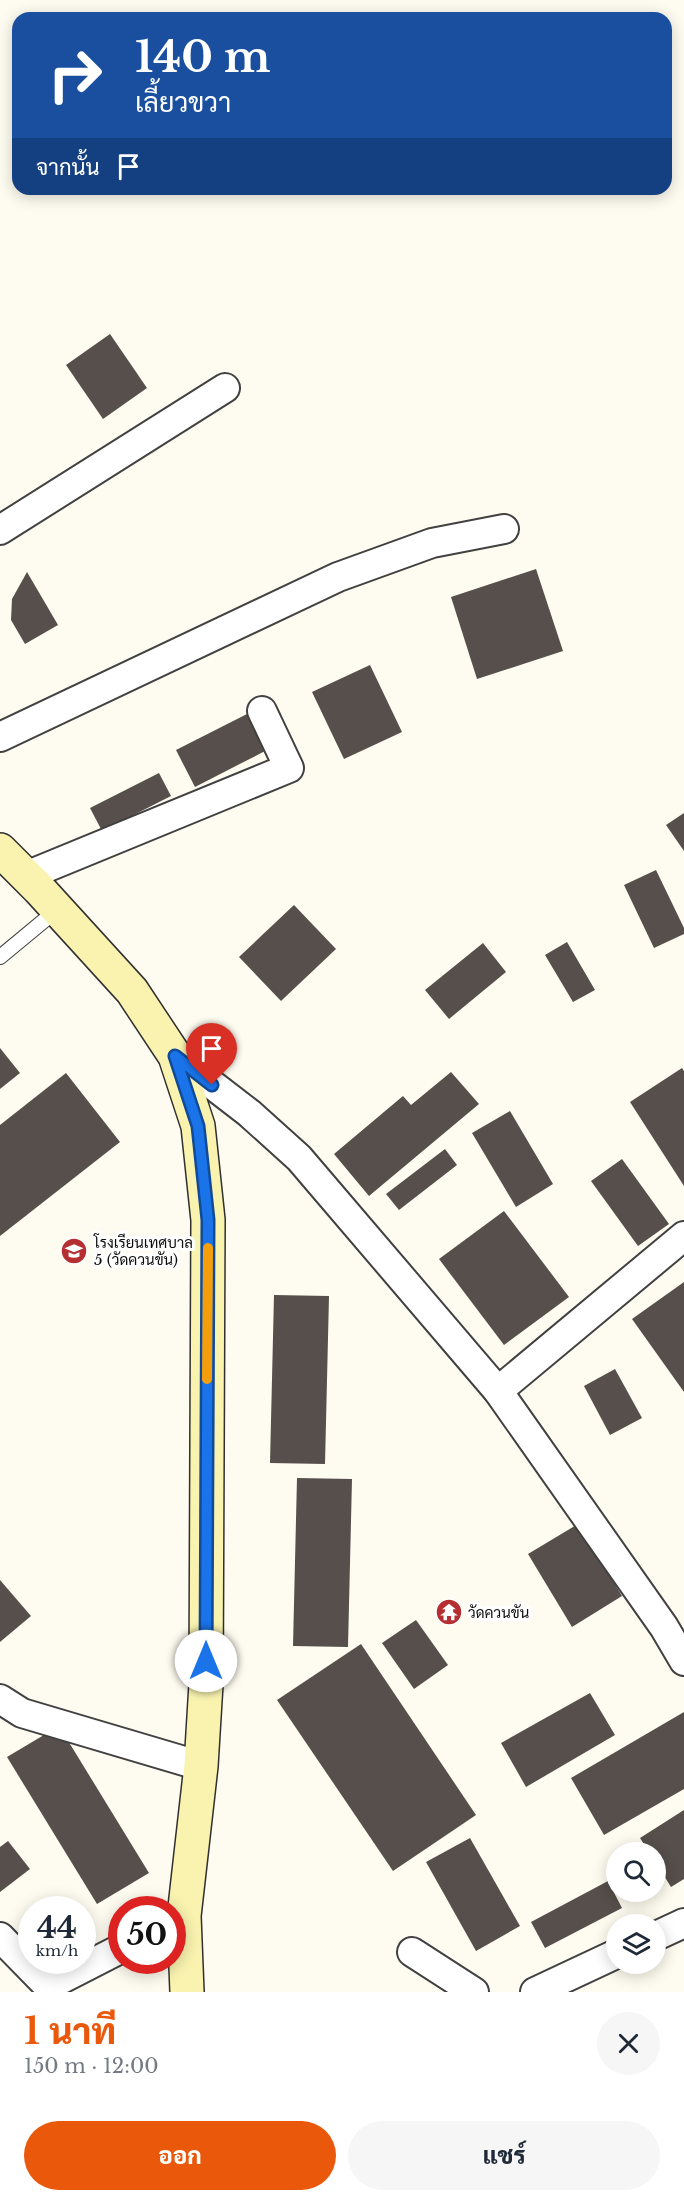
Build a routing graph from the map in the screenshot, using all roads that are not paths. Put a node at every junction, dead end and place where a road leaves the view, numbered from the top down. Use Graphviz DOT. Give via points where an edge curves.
graph roads {
  1 [pos="225,388"];
  2 [pos="504,529"];
  3 [pos="0,530"];
  4 [pos="262,711"];
  5 [pos="0,737"];
  6 [pos="0,850"];
  7 [pos="27,876"];
  8 [pos="58,909"];
  9 [pos="0,957"];
  10 [pos="175,1056"];
  11 [pos="684,1236"];
  12 [pos="498,1391"];
  13 [pos="684,1661"];
  14 [pos="0,1699"];
  15 [pos="201,1766"];
  16 [pos="181,1896"];
  17 [pos="684,1923"];
  18 [pos="666,1931"];
  19 [pos="0,1937"];
  20 [pos="412,1952"];
  21 [pos="108,1955"];
  22 [pos="606,1959"];
  23 [pos="185,1974"];
  24 [pos="187,1992"];
  25 [pos="474,1992"];
  26 [pos="535,1992"];
  1 -- 3 [label="street"];
  2 -- 5 [label="street" via="432,543 338,577"];
  4 -- 7 [label="street" via="289,768"];
  6 -- 7 [label="main road"];
  7 -- 8 [label="main road"];
  8 -- 9 [label="lane"];
  8 -- 10 [label="main road" via="132,991"];
  10 -- 12 [label="street" via="299,1158"];
  10 -- 15 [label="main road" via="198,1126 208,1220 206,1684"];
  11 -- 12 [label="street"];
  12 -- 13 [label="street"];
  14 -- 15 [label="street" via="22,1713"];
  15 -- 16 [label="main road"];
  17 -- 18 [label="street"];
  19 -- 21 [label="street" via="48,1986"];
  20 -- 25 [label="street"];
  22 -- 26 [label="street"];
  23 -- 24 [label="main road"];
}
